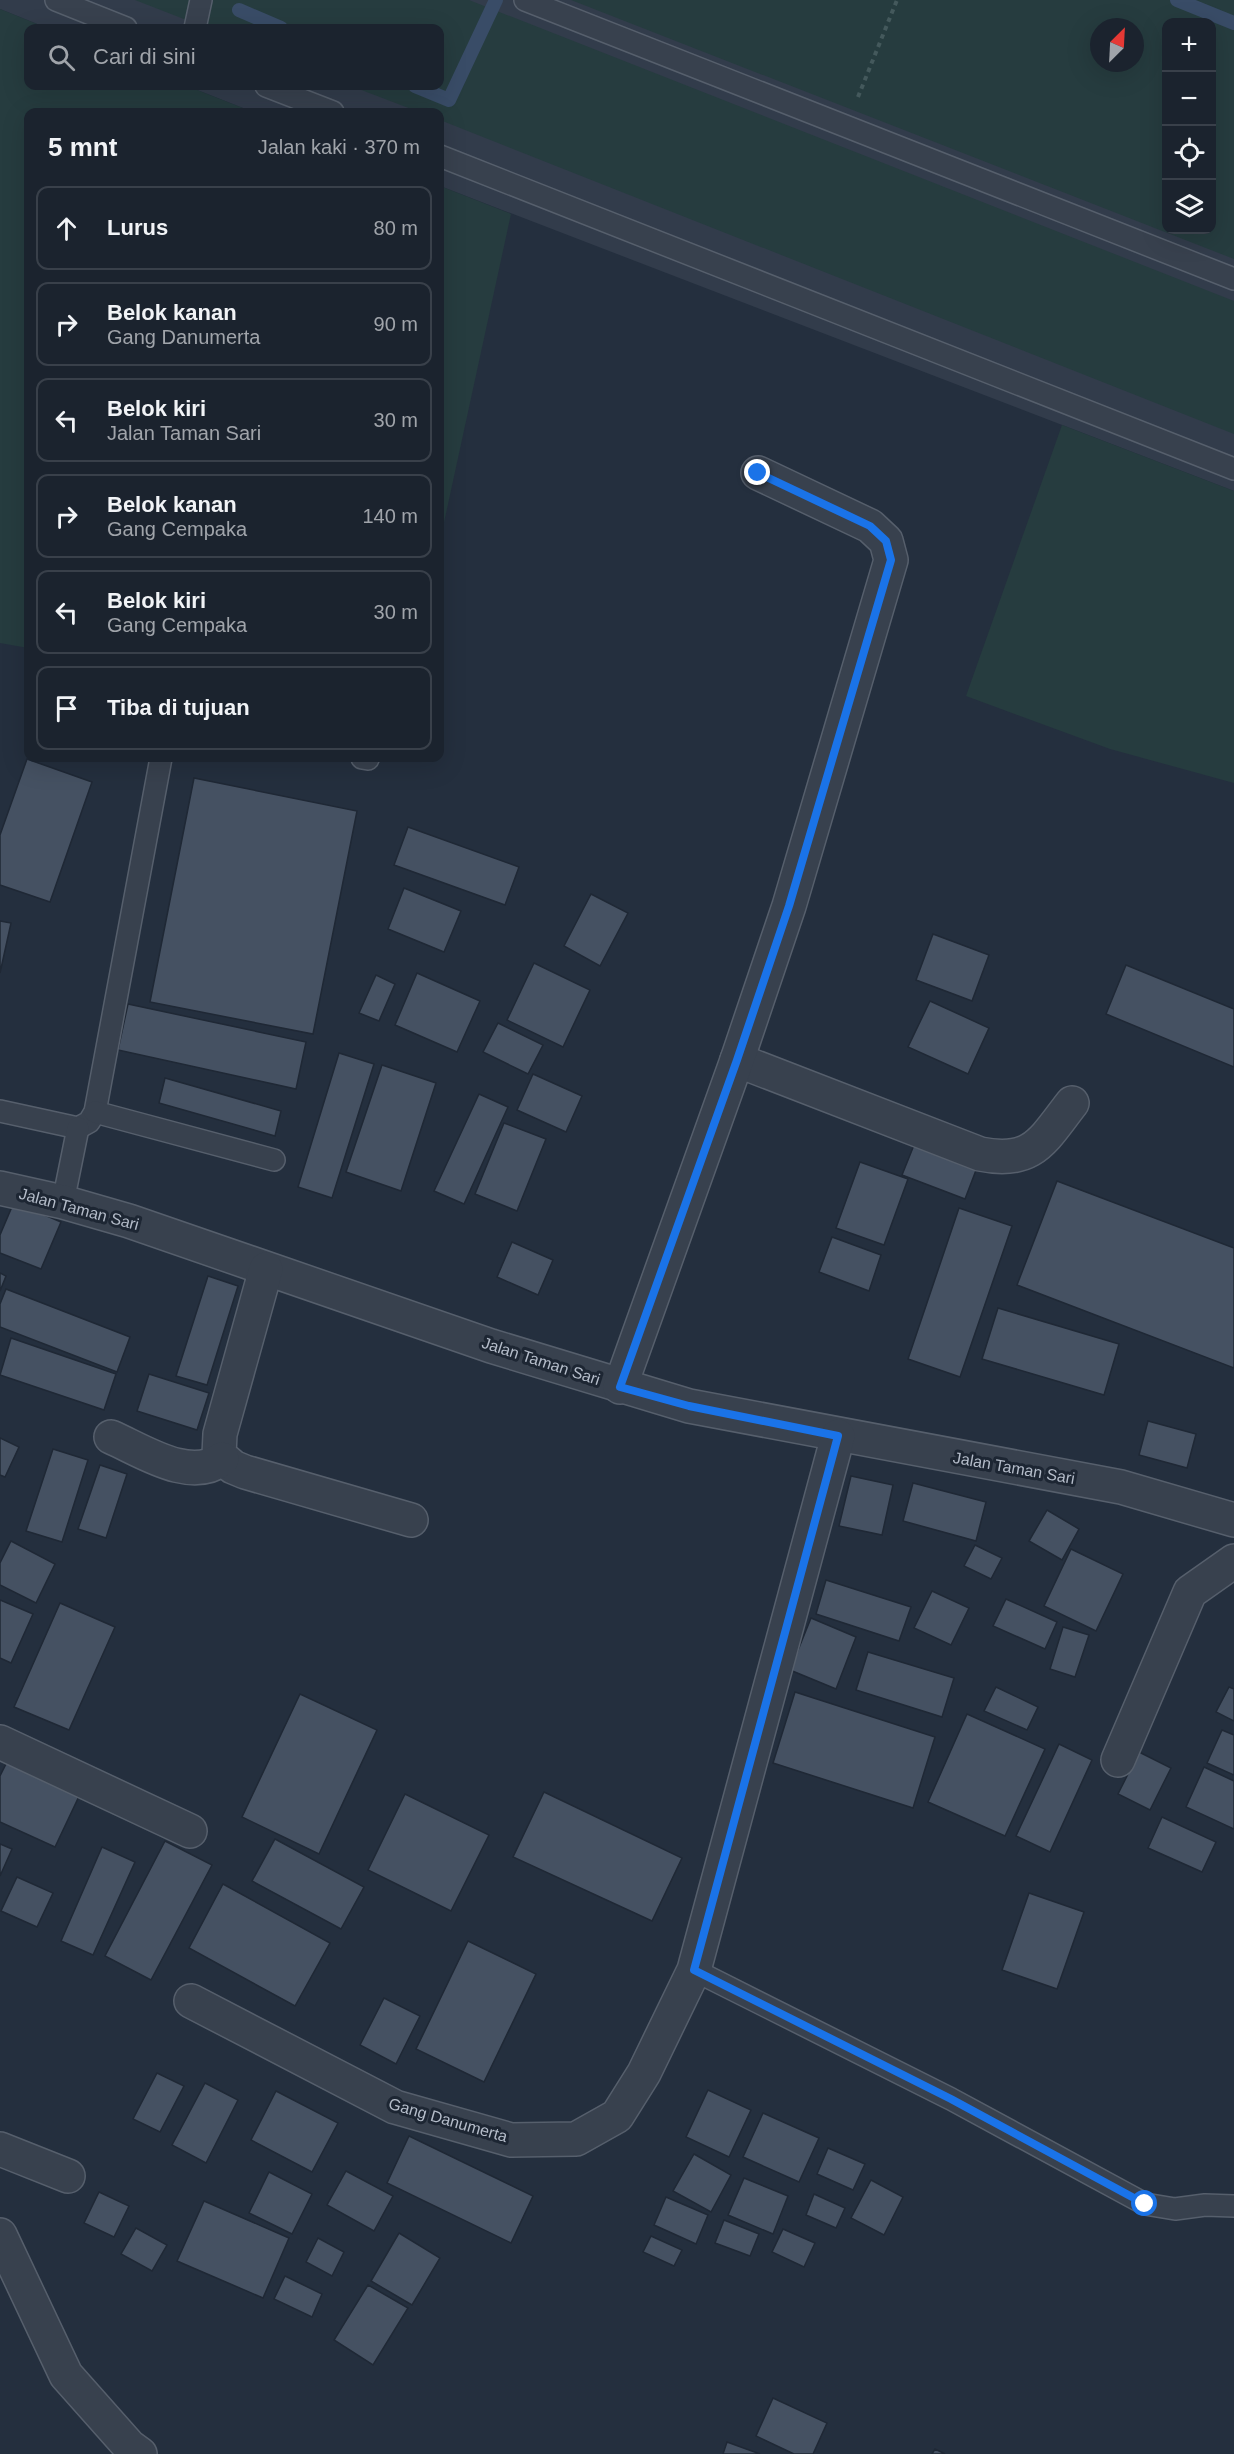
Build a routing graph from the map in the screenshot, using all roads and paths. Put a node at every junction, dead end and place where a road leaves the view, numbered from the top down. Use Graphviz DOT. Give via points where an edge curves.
graph roads {
  1 [pos="56,0"];
  2 [pos="201,0"];
  3 [pos="525,0"];
  4 [pos="897,0"];
  5 [pos="116,24"];
  6 [pos="196,24"];
  7 [pos="276,90"];
  8 [pos="323,108"];
  9 [pos="846,126"];
  10 [pos="444,158"];
  11 [pos="1234,279"];
  12 [pos="1234,469"];
  13 [pos="758,473"];
  14 [pos="160,762"];
  15 [pos="737,1060"];
  16 [pos="1072,1103"];
  17 [pos="0,1111"];
  18 [pos="95,1112"];
  19 [pos="78,1128"];
  20 [pos="274,1160"];
  21 [pos="0,1188"];
  22 [pos="63,1202"];
  23 [pos="266,1269"];
  24 [pos="620,1387"];
  25 [pos="838,1436"];
  26 [pos="111,1437"];
  27 [pos="222,1459"];
  28 [pos="411,1520"];
  29 [pos="1234,1520"];
  30 [pos="1234,1561"];
  31 [pos="0,1742"];
  32 [pos="1118,1760"];
  33 [pos="190,1831"];
  34 [pos="694,1970"];
  35 [pos="191,2001"];
  36 [pos="0,2149"];
  37 [pos="69,2176"];
  38 [pos="1234,2206"];
  39 [pos="0,2235"];
  40 [pos="140,2454"];
  1 -- 5 [label="lane"];
  2 -- 6 [label="lane"];
  3 -- 9 [label="lane"];
  4 -- 9 [label="path"];
  7 -- 8 [label="lane"];
  9 -- 11 [label="lane"];
  10 -- 12 [label="lane"];
  13 -- 15 [label="street" via="870,526 886,541 891,560 789,906"];
  14 -- 18 [label="lane"];
  15 -- 16 [label="street" via="996,1158 1018,1156 1041,1142"];
  15 -- 24 [label="street"];
  17 -- 19 [label="lane"];
  18 -- 19 [label="lane"];
  18 -- 20 [label="lane"];
  19 -- 22 [label="lane"];
  21 -- 22 [label="street, Jalan Taman Sari"];
  22 -- 23 [label="street, Jalan Taman Sari"];
  23 -- 24 [label="street, Jalan Taman Sari"];
  23 -- 27 [label="street" via="220,1434 218,1450"];
  24 -- 25 [label="street, Jalan Taman Sari" via="689,1406"];
  25 -- 29 [label="street, Jalan Taman Sari" via="1121,1487"];
  25 -- 34 [label="street, Gang Danumerta"];
  26 -- 27 [label="street" via="175,1465 212,1467"];
  27 -- 28 [label="street" via="245,1472"];
  30 -- 32 [label="street" via="1190,1592"];
  31 -- 33 [label="street"];
  34 -- 35 [label="street, Gang Danumerta" via="644,2073 617,2116 576,2139 511,2140 395,2107"];
  34 -- 38 [label="lane" via="951,2099 1145,2204 1175,2209"];
  36 -- 37 [label="street"];
  39 -- 40 [label="street" via="66,2375"];
}
